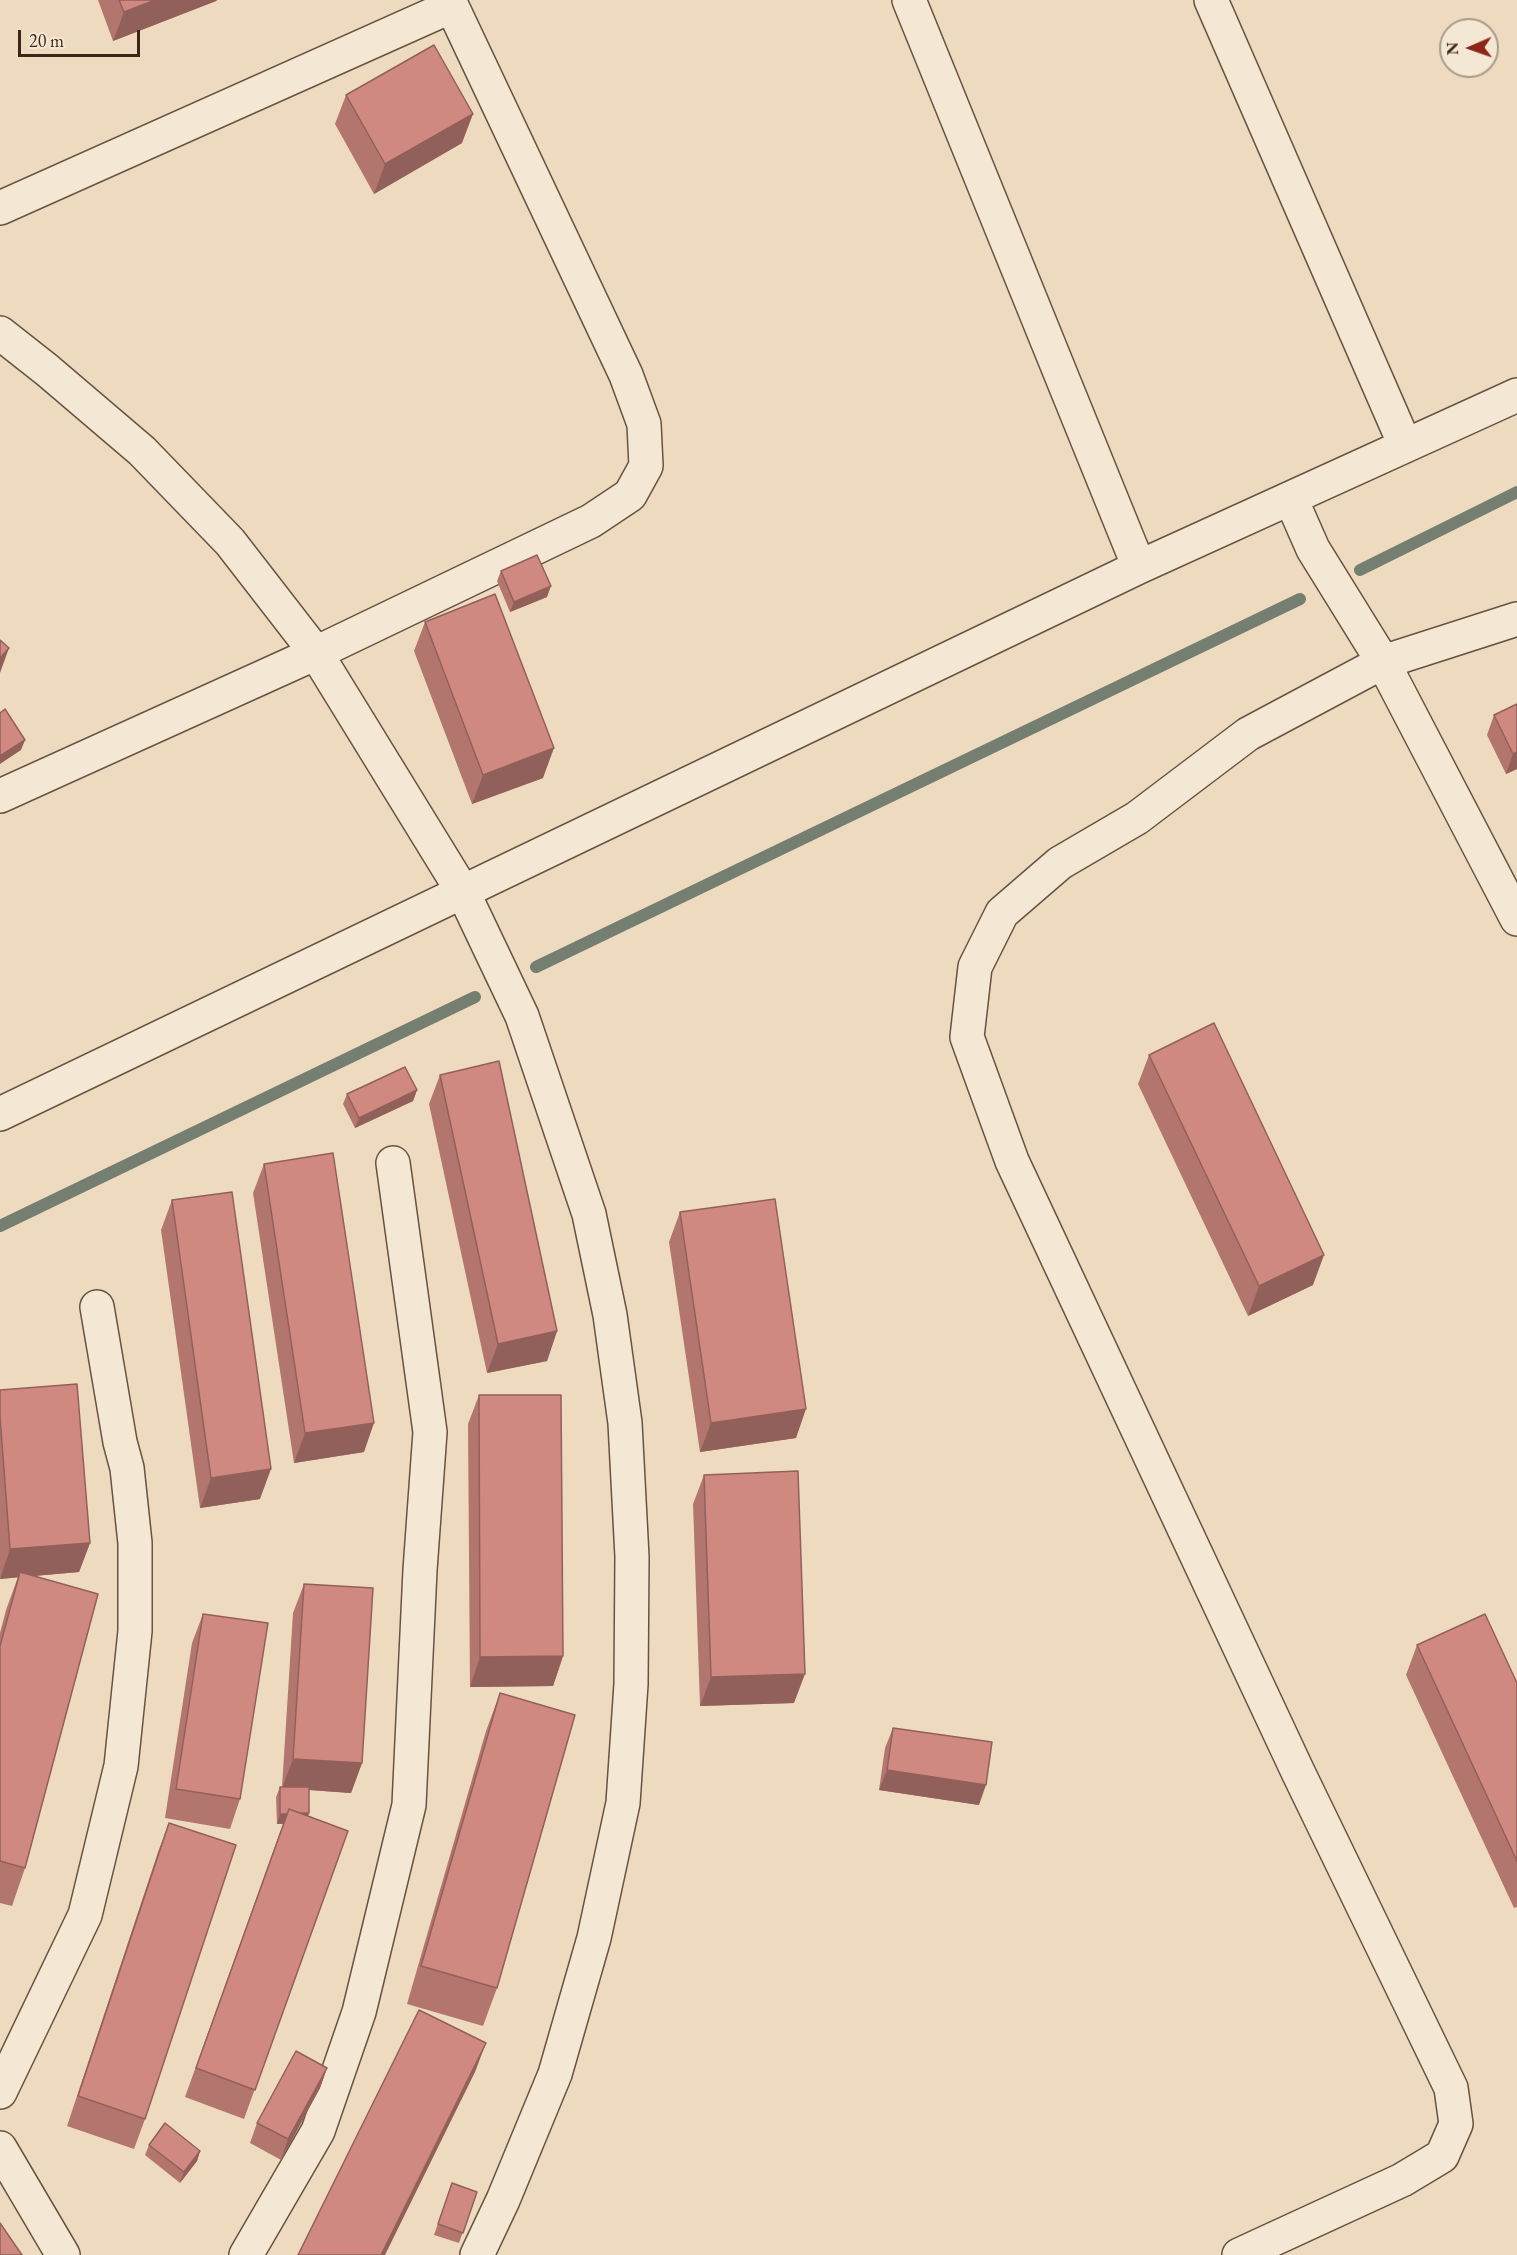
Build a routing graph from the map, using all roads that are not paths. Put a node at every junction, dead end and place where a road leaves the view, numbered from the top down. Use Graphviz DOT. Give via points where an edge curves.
graph roads {
  1 [pos="909,0"];
  2 [pos="1211,0"];
  3 [pos="451,3"];
  4 [pos="0,208"];
  5 [pos="0,333"];
  6 [pos="1517,395"];
  7 [pos="1405,445"];
  8 [pos="1291,499"];
  9 [pos="1139,567"];
  10 [pos="1517,619"];
  11 [pos="316,653"];
  12 [pos="1383,663"];
  13 [pos="0,796"];
  14 [pos="463,892"];
  15 [pos="1517,919"];
  16 [pos="0,1114"];
  17 [pos="393,1163"];
  18 [pos="97,1307"];
  19 [pos="0,2092"];
  20 [pos="0,2148"];
  21 [pos="63,2255"];
  22 [pos="246,2255"];
  23 [pos="477,2255"];
  24 [pos="1239,2255"];
  1 -- 9 [label="lane"];
  2 -- 7 [label="lane"];
  3 -- 4 [label="lane"];
  3 -- 11 [label="lane" via="626,375 644,424 646,466 630,495 591,521"];
  5 -- 11 [label="lane" via="142,451 230,542"];
  6 -- 7 [label="lane"];
  7 -- 8 [label="lane"];
  8 -- 9 [label="lane"];
  8 -- 12 [label="lane" via="1313,549"];
  9 -- 14 [label="lane"];
  10 -- 12 [label="lane"];
  11 -- 13 [label="lane"];
  11 -- 14 [label="lane"];
  12 -- 15 [label="lane"];
  12 -- 24 [label="lane" via="1248,734 1137,818 1060,863 1002,913 975,967 967,1037 1012,1161 1450,2088 1456,2124 1442,2156 1402,2180"];
  14 -- 16 [label="lane"];
  14 -- 23 [label="lane" via="522,1016 589,1214 610,1315 625,1423 632,1557 631,1684 623,1803 594,1938 555,2074"];
  17 -- 22 [label="lane" via="430,1432 409,1806 360,2012 318,2131"];
  18 -- 19 [label="lane" via="127,1468 135,1543 135,1631 122,1766 86,1915"];
  20 -- 21 [label="lane"];
}
